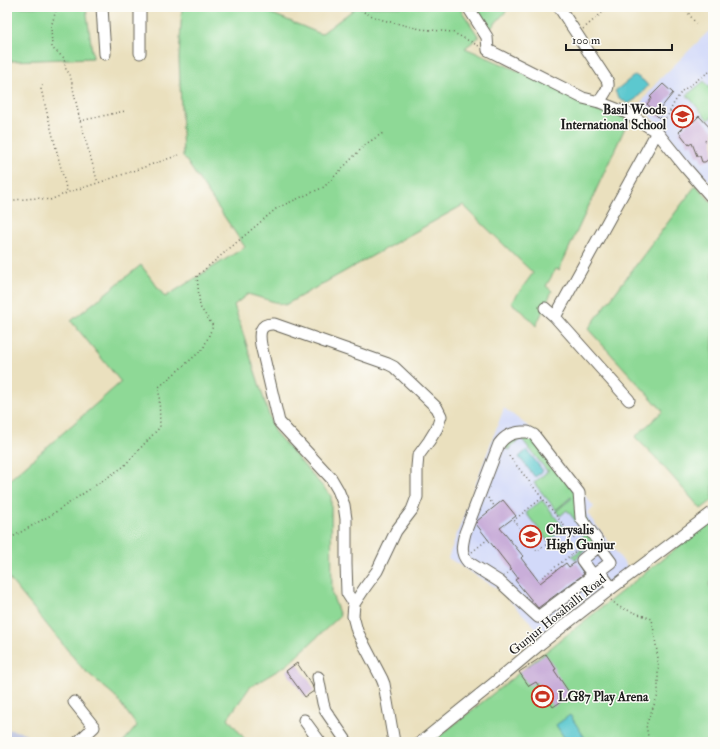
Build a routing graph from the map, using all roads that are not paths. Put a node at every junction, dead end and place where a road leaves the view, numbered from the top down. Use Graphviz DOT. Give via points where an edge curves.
graph roads {
  1 [pos="102,7"];
  2 [pos="140,7"];
  3 [pos="468,7"];
  4 [pos="559,7"];
  5 [pos="140,53"];
  6 [pos="105,54"];
  7 [pos="599,102"];
  8 [pos="656,131"];
  9 [pos="713,199"];
  10 [pos="545,308"];
  11 [pos="555,317"];
  12 [pos="629,400"];
  13 [pos="713,512"];
  14 [pos="599,546"];
  15 [pos="596,573"];
  16 [pos="608,591"];
  17 [pos="354,604"];
  18 [pos="318,676"];
  19 [pos="74,702"];
  20 [pos="304,720"];
  21 [pos="78,742"];
  22 [pos="320,742"];
  23 [pos="347,742"];
  24 [pos="394,742"];
  25 [pos="421,742"];
  1 -- 6 [label="street"];
  2 -- 5 [label="street"];
  3 -- 7 [label="street" via="487,37 488,50 583,98"];
  4 -- 7 [label="street" via="609,84"];
  7 -- 8 [label="street" via="628,113"];
  8 -- 9 [label="street"];
  8 -- 11 [label="street"];
  10 -- 11 [label="street"];
  11 -- 12 [label="street"];
  13 -- 16 [label="street, Gunjur Hosahalli Road"];
  14 -- 15 [label="street" via="611,562"];
  14 -- 15 [label="street" via="582,560"];
  14 -- 15 [label="street" via="581,518 579,493 534,436 522,432 508,435 503,439 465,533 462,548 465,558 500,582 538,618"];
  15 -- 16 [label="street"];
  16 -- 25 [label="street, Gunjur Hosahalli Road"];
  17 -- 17 [label="street" via="377,571 396,530 412,510 417,497 418,456 437,428 441,416 437,408 394,367 274,324 267,324 259,334 279,422 331,478 344,505 347,593"];
  17 -- 24 [label="street" via="353,616 357,631 384,684"];
  18 -- 23 [label="street" via="325,710"];
  19 -- 21 [label="street" via="94,727"];
  20 -- 22 [label="street"];
}
